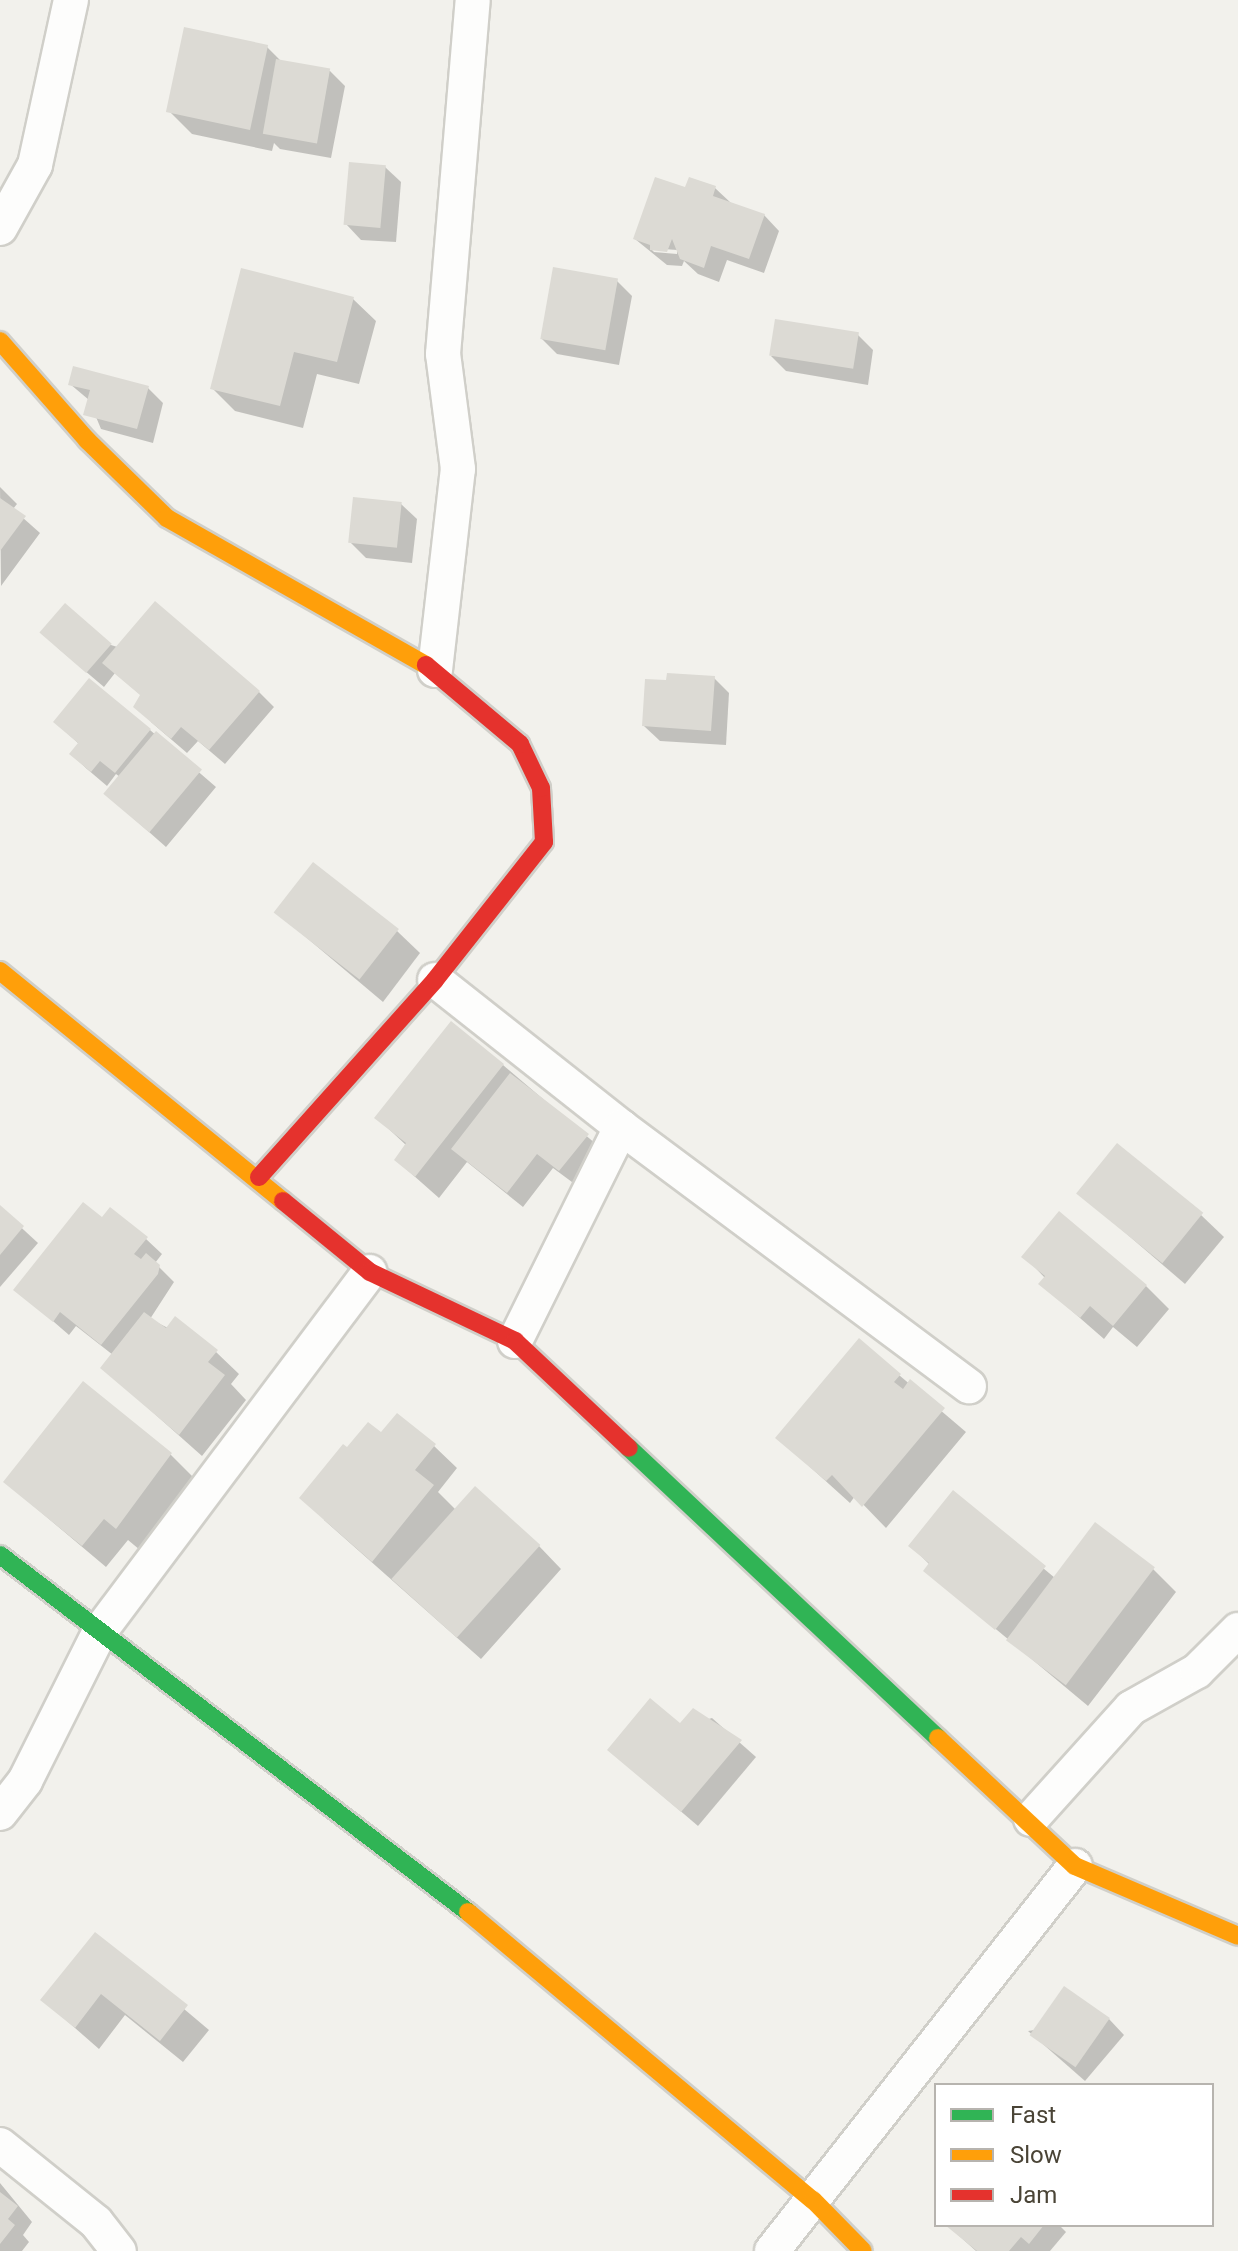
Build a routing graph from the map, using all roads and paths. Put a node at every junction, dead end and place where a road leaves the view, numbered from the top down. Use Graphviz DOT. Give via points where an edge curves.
graph roads {
  1 [pos="71,0"];
  2 [pos="473,0"];
  3 [pos="0,228"];
  4 [pos="0,341"];
  5 [pos="435,670"];
  6 [pos="0,971"];
  7 [pos="435,980"];
  8 [pos="621,1127"];
  9 [pos="259,1177"];
  10 [pos="370,1272"];
  11 [pos="515,1341"];
  12 [pos="969,1386"];
  13 [pos="0,1555"];
  14 [pos="1238,1630"];
  15 [pos="100,1631"];
  16 [pos="0,1813"];
  17 [pos="1031,1819"];
  18 [pos="1075,1866"];
  19 [pos="1238,1936"];
  20 [pos="0,2145"];
  21 [pos="813,2200"];
  22 [pos="119,2251"];
  23 [pos="772,2251"];
  24 [pos="863,2251"];
  1 -- 3 [label="street" via="35,165"];
  2 -- 5 [label="street" via="443,354 458,469"];
  4 -- 5 [label="street" via="87,440 167,518"];
  5 -- 7 [label="street" via="520,744 541,788 544,842"];
  6 -- 9 [label="street"];
  7 -- 8 [label="street"];
  7 -- 9 [label="street"];
  8 -- 11 [label="street"];
  8 -- 12 [label="street"];
  9 -- 10 [label="street"];
  10 -- 11 [label="street"];
  10 -- 15 [label="street"];
  11 -- 17 [label="street"];
  13 -- 15 [label="street"];
  14 -- 17 [label="street" via="1197,1671 1131,1708"];
  15 -- 16 [label="street" via="25,1781"];
  15 -- 21 [label="street" via="373,1836"];
  17 -- 18 [label="street"];
  18 -- 19 [label="street"];
  18 -- 21 [label="street"];
  20 -- 22 [label="street" via="96,2222"];
  21 -- 23 [label="street"];
  21 -- 24 [label="street"];
}
